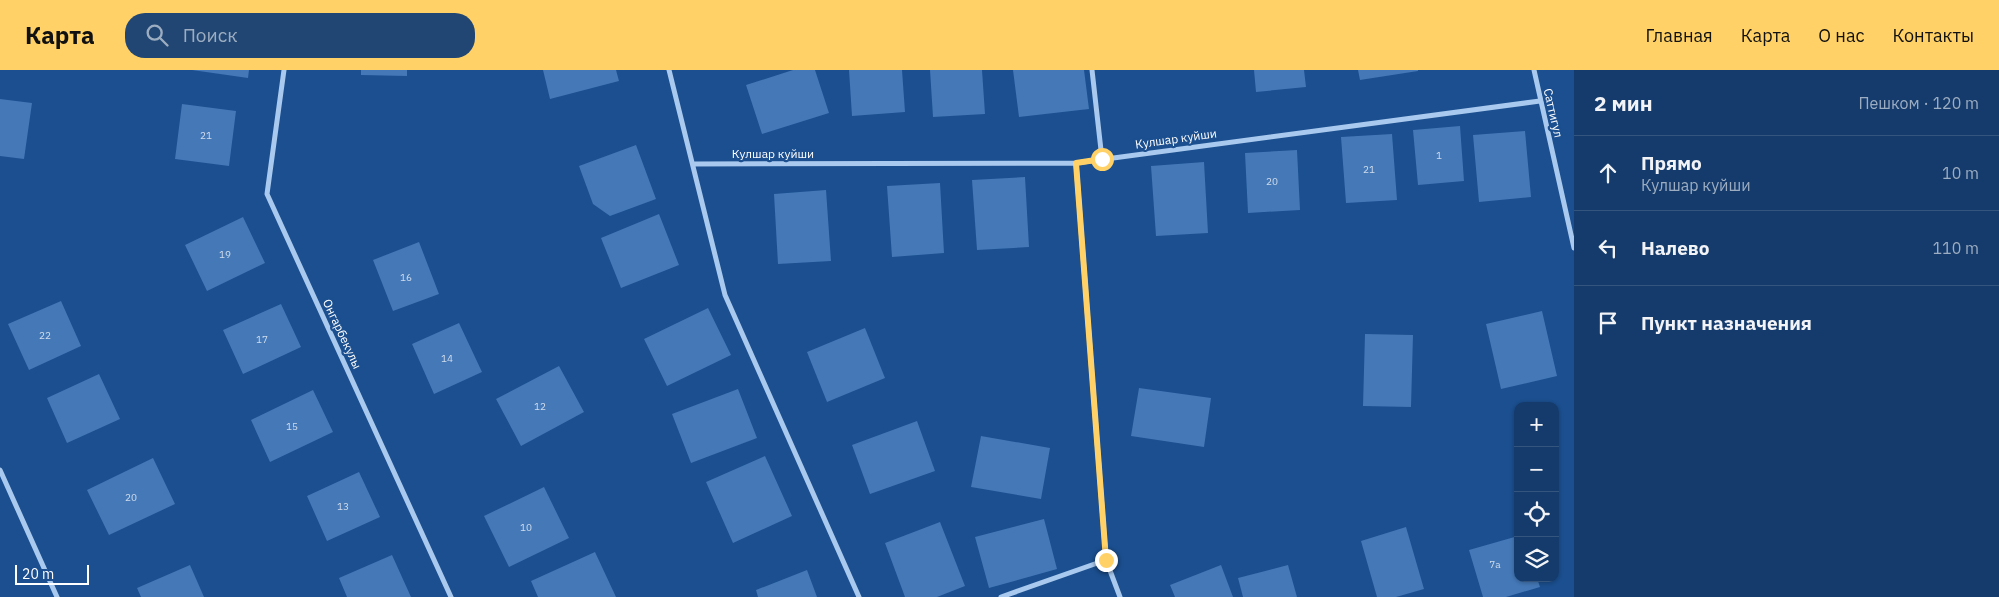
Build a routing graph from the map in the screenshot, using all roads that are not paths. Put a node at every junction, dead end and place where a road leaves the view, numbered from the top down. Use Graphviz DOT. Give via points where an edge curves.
graph roads {
  1 [pos="284,70"];
  2 [pos="669,70"];
  3 [pos="1092,70"];
  4 [pos="1534,70"];
  5 [pos="1540,101"];
  6 [pos="1102,159"];
  7 [pos="1076,163"];
  8 [pos="693,164"];
  9 [pos="1574,248"];
  10 [pos="0,470"];
  11 [pos="1106,560"];
  12 [pos="57,597"];
  13 [pos="451,597"];
  14 [pos="859,597"];
  15 [pos="1001,597"];
  16 [pos="1120,597"];
  1 -- 13 [label="street, Онгарбекулы" via="267,194"];
  2 -- 8 [label="street"];
  3 -- 6 [label="street"];
  4 -- 5 [label="street, Саттигул"];
  5 -- 6 [label="street, Кулшар куйши"];
  5 -- 9 [label="street, Саттигул"];
  6 -- 7 [label="street, Кулшар куйши"];
  7 -- 8 [label="street, Кулшар куйши"];
  7 -- 11 [label="street"];
  8 -- 14 [label="street" via="725,295"];
  10 -- 12 [label="street"];
  11 -- 15 [label="street"];
  11 -- 16 [label="street"];
}
